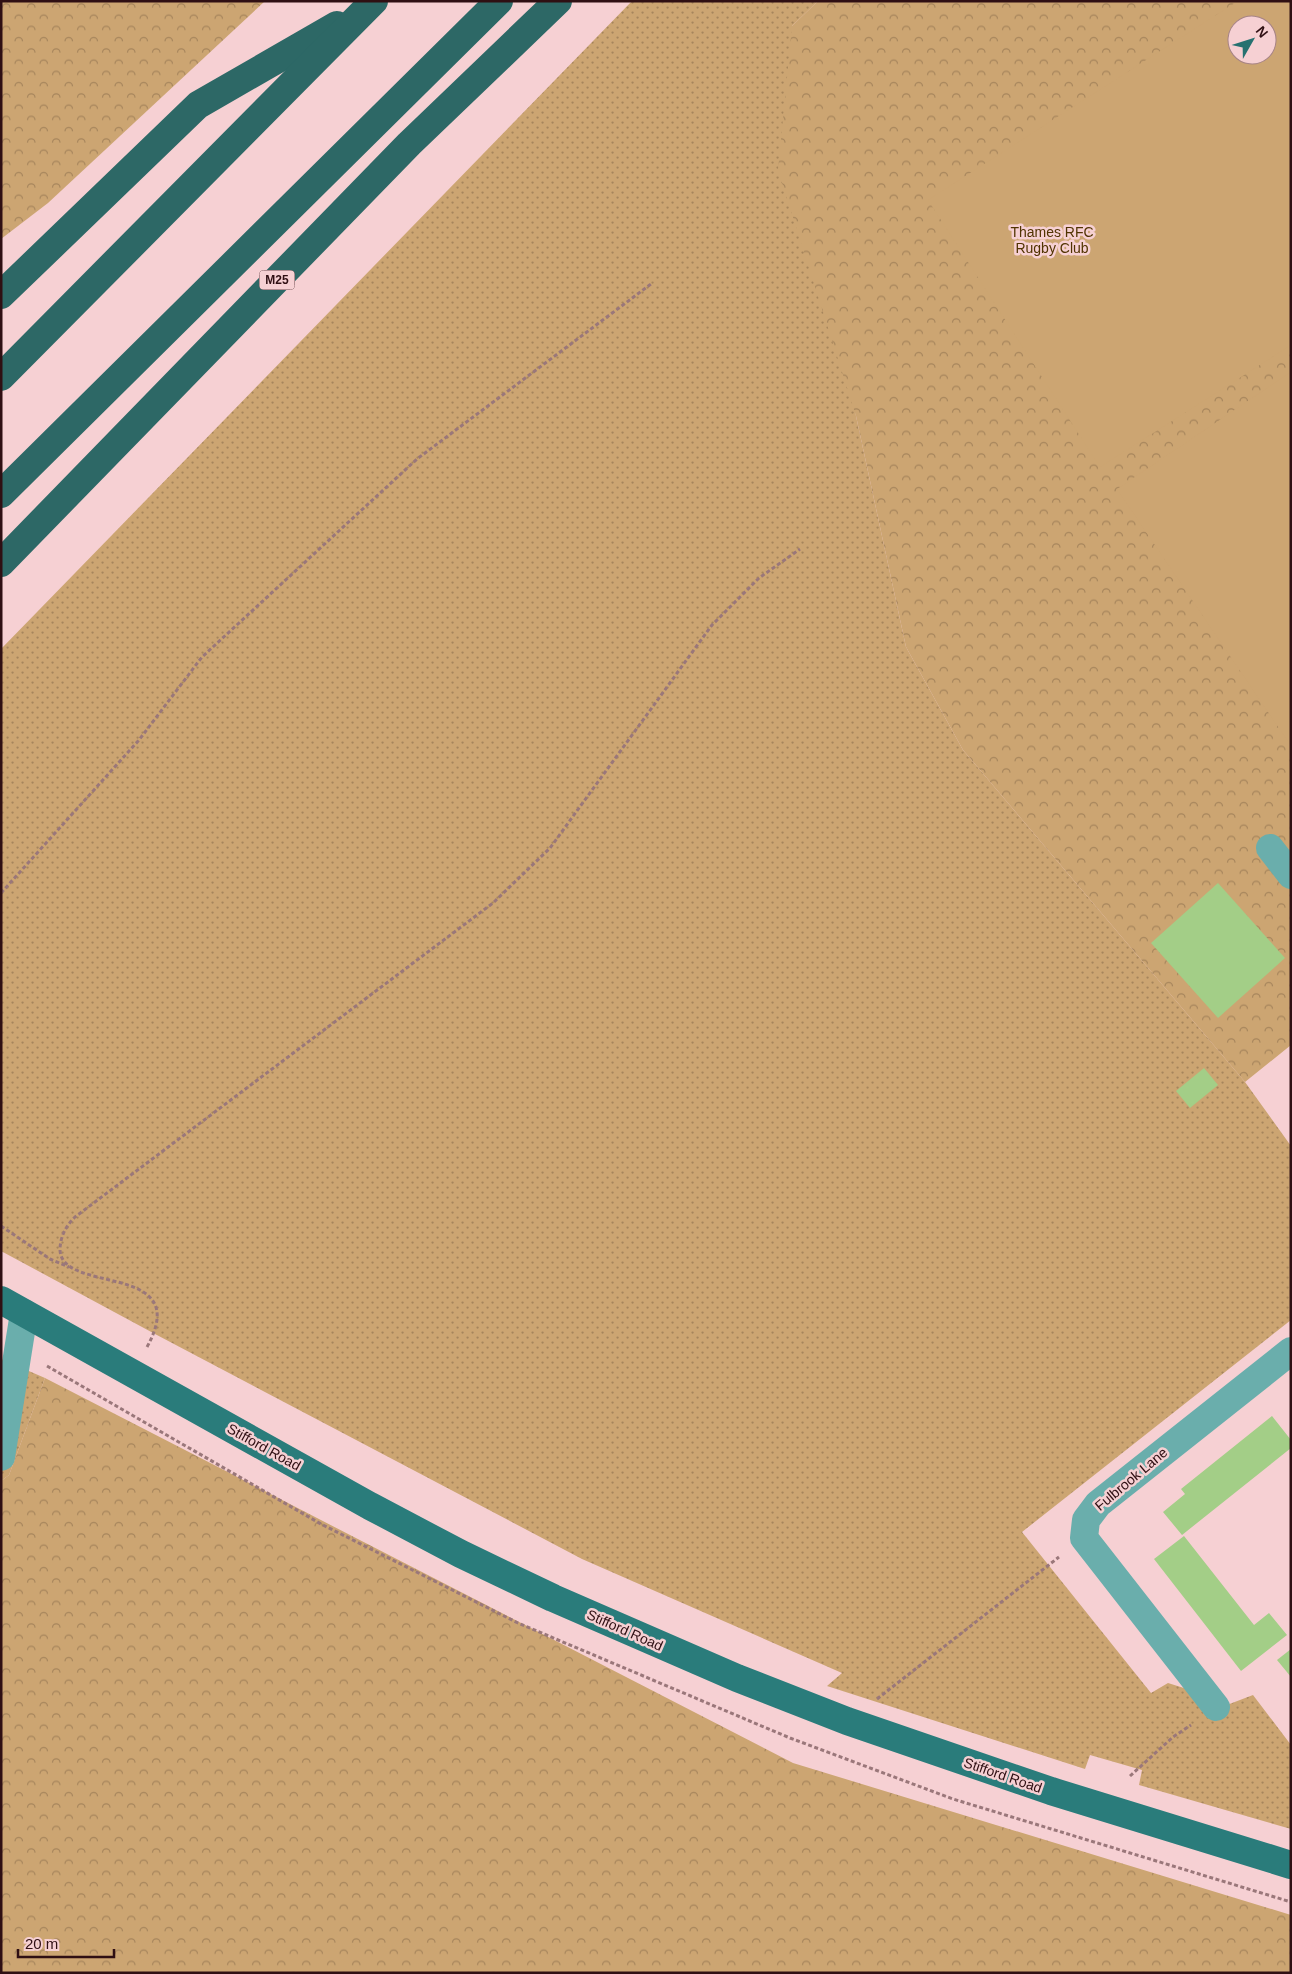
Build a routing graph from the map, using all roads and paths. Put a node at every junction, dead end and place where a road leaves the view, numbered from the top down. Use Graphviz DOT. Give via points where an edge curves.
graph roads {
  1 [pos="499,1"];
  2 [pos="558,1"];
  3 [pos="372,3"];
  4 [pos="651,284"];
  5 [pos="1,295"];
  6 [pos="38,339"];
  7 [pos="1,371"];
  8 [pos="1,377"];
  9 [pos="1,494"];
  10 [pos="800,549"];
  11 [pos="1,563"];
  12 [pos="1270,848"];
  13 [pos="1291,875"];
  14 [pos="1,893"];
  15 [pos="1,1226"];
  16 [pos="70,1268"];
  17 [pos="13,1307"];
  18 [pos="1291,1351"];
  19 [pos="132,1374"];
  20 [pos="1,1457"];
  21 [pos="1084,1538"];
  22 [pos="872,1702"];
  23 [pos="1216,1707"];
  24 [pos="1130,1776"];
  25 [pos="1291,1865"];
  1 -- 9 [label="highway"];
  2 -- 11 [label="highway, M25" via="409,144"];
  3 -- 5 [label="highway" via="198,105"];
  3 -- 6 [label="highway"];
  4 -- 14 [label="path" via="417,459 202,657 139,740"];
  6 -- 7 [label="highway"];
  6 -- 8 [label="highway"];
  10 -- 16 [label="path" via="759,578 712,626 550,848 493,902 75,1217 65,1227 60,1246 60,1255"];
  12 -- 13 [label="street"];
  15 -- 16 [label="path" via="50,1259"];
  16 -- 19 [label="path" via="147,1293 157,1306 154,1334"];
  17 -- 19 [label="main road, Stifford Road"];
  17 -- 20 [label="street"];
  18 -- 21 [label="street, Fulbrook Lane" via="1098,1504 1086,1520"];
  19 -- 25 [label="main road, Stifford Road" via="461,1554 737,1678 847,1721 1051,1791"];
  21 -- 22 [label="path"];
  21 -- 23 [label="street"];
  23 -- 24 [label="path" via="1173,1737"];
}
